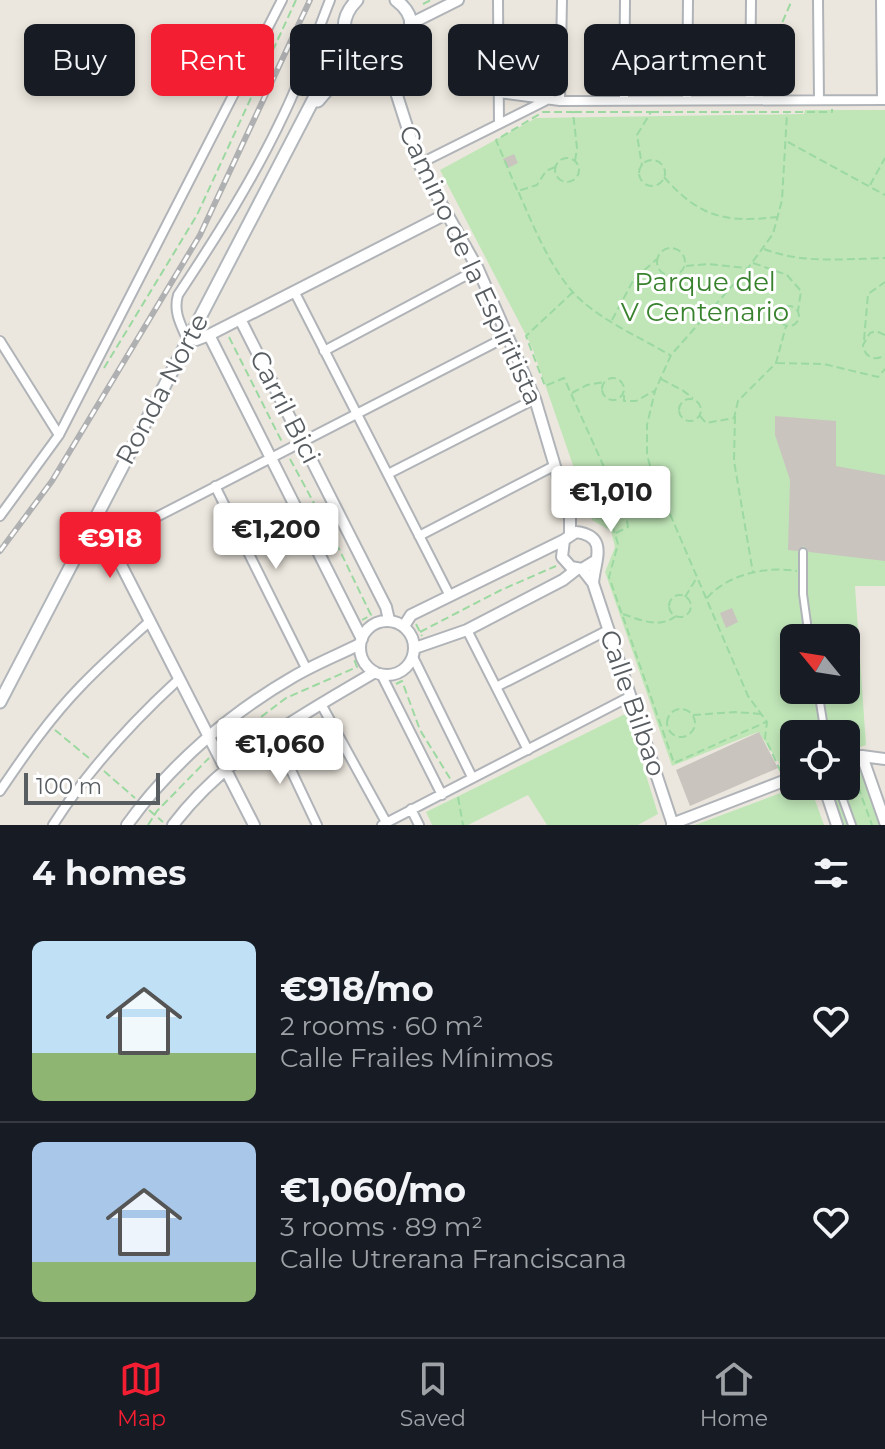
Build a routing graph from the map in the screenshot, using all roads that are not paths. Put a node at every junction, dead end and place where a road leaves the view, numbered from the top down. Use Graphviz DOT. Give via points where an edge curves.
graph roads {
  1 [pos="282,0"];
  2 [pos="330,0"];
  3 [pos="357,0"];
  4 [pos="458,0"];
  5 [pos="498,0"];
  6 [pos="562,0"];
  7 [pos="625,0"];
  8 [pos="688,0"];
  9 [pos="751,0"];
  10 [pos="818,0"];
  11 [pos="881,0"];
  12 [pos="400,1"];
  13 [pos="345,24"];
  14 [pos="410,24"];
  15 [pos="498,24"];
  16 [pos="315,96"];
  17 [pos="323,96"];
  18 [pos="397,96"];
  19 [pos="498,96"];
  20 [pos="519,96"];
  21 [pos="546,100"];
  22 [pos="624,100"];
  23 [pos="687,100"];
  24 [pos="750,100"];
  25 [pos="819,100"];
  26 [pos="883,100"];
  27 [pos="560,101"];
  28 [pos="303,120"];
  29 [pos="499,123"];
  30 [pos="419,164"];
  31 [pos="446,214"];
  32 [pos="478,269"];
  33 [pos="294,291"];
  34 [pos="240,319"];
  35 [pos="209,335"];
  36 [pos="508,336"];
  37 [pos="188,339"];
  38 [pos="0,341"];
  39 [pos="324,351"];
  40 [pos="535,399"];
  41 [pos="358,415"];
  42 [pos="59,435"];
  43 [pos="302,444"];
  44 [pos="271,460"];
  45 [pos="554,466"];
  46 [pos="388,474"];
  47 [pos="215,486"];
  48 [pos="0,516"];
  49 [pos="93,522"];
  50 [pos="419,536"];
  51 [pos="571,536"];
  52 [pos="108,542"];
  53 [pos="803,552"];
  54 [pos="595,561"];
  55 [pos="579,569"];
  56 [pos="593,583"];
  57 [pos="450,596"];
  58 [pos="389,620"];
  59 [pos="150,621"];
  60 [pos="808,624"];
  61 [pos="404,626"];
  62 [pos="467,630"];
  63 [pos="608,630"];
  64 [pos="357,644"];
  65 [pos="418,650"];
  66 [pos="307,670"];
  67 [pos="378,673"];
  68 [pos="178,680"];
  69 [pos="496,687"];
  70 [pos="631,696"];
  71 [pos="0,702"];
  72 [pos="321,704"];
  73 [pos="273,732"];
  74 [pos="208,736"];
  75 [pos="528,750"];
  76 [pos="862,756"];
  77 [pos="885,759"];
  78 [pos="224,768"];
  79 [pos="472,777"];
  80 [pos="780,783"];
  81 [pos="0,791"];
  82 [pos="442,795"];
  83 [pos="829,800"];
  84 [pos="843,800"];
  85 [pos="411,809"];
  86 [pos="885,822"];
  87 [pos="384,824"];
  88 [pos="672,824"];
  89 [pos="53,825"];
  90 [pos="127,825"];
  91 [pos="173,825"];
  92 [pos="254,825"];
  93 [pos="317,825"];
  94 [pos="419,825"];
  95 [pos="837,825"];
  96 [pos="852,825"];
  1 -- 42 [label="street"];
  2 -- 37 [label="street" via="273,136 178,295 177,315"];
  3 -- 13 [label="main road, Ronda Norte"];
  4 -- 14 [label="street"];
  5 -- 15 [label="street"];
  6 -- 27 [label="street"];
  7 -- 22 [label="street"];
  8 -- 23 [label="street"];
  9 -- 24 [label="street"];
  10 -- 25 [label="street"];
  11 -- 26 [label="street"];
  12 -- 14 [label="main road"];
  16 -- 28 [label="main road, Ronda Norte"];
  17 -- 28 [label="main road, Ronda Norte"];
  18 -- 30 [label="street, Camino de la Espiritista"];
  19 -- 29 [label="street"];
  20 -- 21 [label="street"];
  21 -- 27 [label="street"];
  21 -- 29 [label="street"];
  22 -- 23 [label="street"];
  22 -- 27 [label="street"];
  23 -- 24 [label="street"];
  24 -- 25 [label="street"];
  25 -- 26 [label="street"];
  28 -- 37 [label="main road, Ronda Norte"];
  29 -- 30 [label="street"];
  30 -- 31 [label="street, Camino de la Espiritista"];
  31 -- 32 [label="street, Camino de la Espiritista"];
  31 -- 33 [label="street"];
  32 -- 36 [label="street, Camino de la Espiritista"];
  32 -- 39 [label="street"];
  33 -- 34 [label="street"];
  33 -- 39 [label="street"];
  34 -- 35 [label="street"];
  34 -- 43 [label="street"];
  35 -- 37 [label="street"];
  35 -- 44 [label="street"];
  36 -- 40 [label="street, Camino de la Espiritista"];
  36 -- 41 [label="street"];
  37 -- 49 [label="main road, Ronda Norte"];
  38 -- 42 [label="street"];
  39 -- 41 [label="street"];
  40 -- 45 [label="street, Camino de la Espiritista"];
  40 -- 46 [label="street"];
  41 -- 43 [label="street"];
  41 -- 46 [label="street"];
  42 -- 48 [label="street"];
  43 -- 44 [label="street"];
  43 -- 58 [label="street"];
  44 -- 47 [label="street"];
  44 -- 64 [label="street" via="354,624"];
  45 -- 50 [label="street"];
  45 -- 51 [label="street, Camino de la Espiritista"];
  46 -- 50 [label="street"];
  47 -- 52 [label="street"];
  47 -- 66 [label="street"];
  49 -- 52 [label="street"];
  49 -- 71 [label="main road, Ronda Norte"];
  50 -- 57 [label="street"];
  51 -- 54 [label="street" via="589,534 597,543"];
  51 -- 55 [label="street" via="561,553 565,562"];
  51 -- 57 [label="street"];
  52 -- 59 [label="street"];
  53 -- 60 [label="street"];
  54 -- 55 [label="street"];
  54 -- 56 [label="street, Calle Bilbao"];
  55 -- 56 [label="street, Calle Bilbao"];
  55 -- 62 [label="street"];
  56 -- 63 [label="street, Calle Bilbao"];
  57 -- 61 [label="street" via="411,615"];
  58 -- 61 [label="street"];
  58 -- 64 [label="street" via="372,625"];
  59 -- 68 [label="street"];
  59 -- 81 [label="street" via="62,707"];
  61 -- 65 [label="street"];
  62 -- 65 [label="street"];
  62 -- 69 [label="street"];
  63 -- 69 [label="street"];
  63 -- 70 [label="street, Calle Bilbao"];
  64 -- 66 [label="street"];
  64 -- 67 [label="street" via="363,660"];
  65 -- 67 [label="street" via="404,670"];
  65 -- 79 [label="street" via="420,672"];
  66 -- 74 [label="street"];
  67 -- 72 [label="street"];
  67 -- 82 [label="street"];
  68 -- 74 [label="street"];
  68 -- 89 [label="street" via="96,764"];
  69 -- 75 [label="street"];
  70 -- 75 [label="street"];
  70 -- 88 [label="street, Calle Bilbao"];
  72 -- 73 [label="street"];
  72 -- 87 [label="street"];
  73 -- 78 [label="street"];
  73 -- 93 [label="street"];
  74 -- 78 [label="street"];
  74 -- 90 [label="street"];
  75 -- 79 [label="street"];
  76 -- 77 [label="street"];
  76 -- 86 [label="street"];
  78 -- 91 [label="street"];
  78 -- 92 [label="street"];
  79 -- 82 [label="street"];
  80 -- 88 [label="street"];
  82 -- 85 [label="street"];
  83 -- 95 [label="street"];
  84 -- 96 [label="street"];
  85 -- 87 [label="street"];
  85 -- 94 [label="street"];
}
